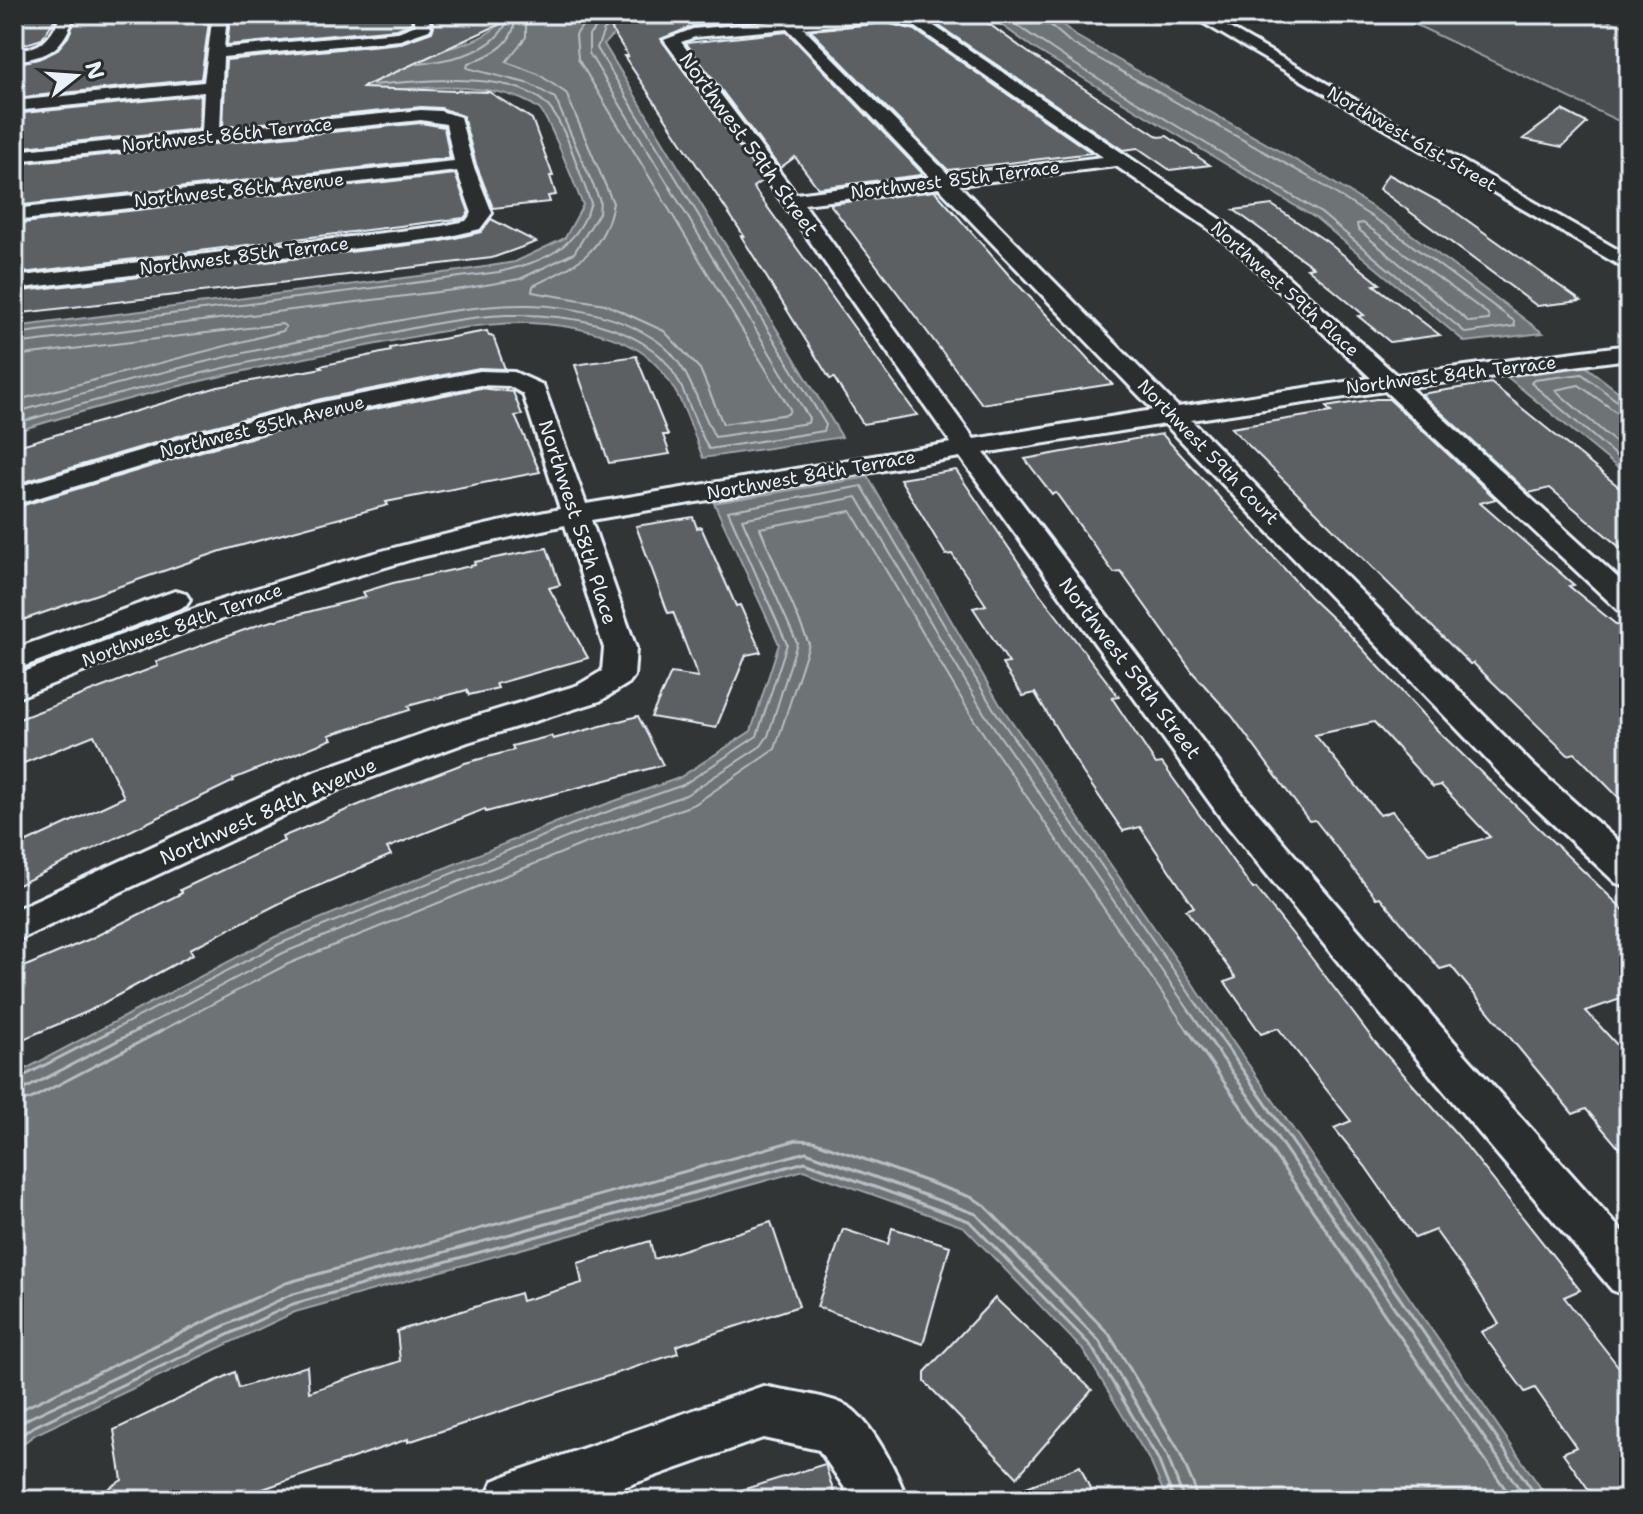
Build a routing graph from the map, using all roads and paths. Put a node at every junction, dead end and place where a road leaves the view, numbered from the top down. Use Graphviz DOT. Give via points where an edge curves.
graph roads {
  1 [pos="68,14"];
  2 [pos="220,14"];
  3 [pos="231,14"];
  4 [pos="420,14"];
  5 [pos="1195,14"];
  6 [pos="792,25"];
  7 [pos="217,53"];
  8 [pos="14,56"];
  9 [pos="212,86"];
  10 [pos="14,106"];
  11 [pos="211,136"];
  12 [pos="14,156"];
  13 [pos="1119,160"];
  14 [pos="464,165"];
  15 [pos="945,181"];
  16 [pos="791,200"];
  17 [pos="14,215"];
  18 [pos="1629,265"];
  19 [pos="14,283"];
  20 [pos="1629,334"];
  21 [pos="1629,352"];
  22 [pos="1378,373"];
  23 [pos="514,379"];
  24 [pos="1164,407"];
  25 [pos="960,439"];
  26 [pos="14,497"];
  27 [pos="571,504"];
  28 [pos="1629,604"];
  29 [pos="14,660"];
  30 [pos="618,676"];
  31 [pos="14,688"];
  32 [pos="1629,873"];
  33 [pos="14,927"];
  34 [pos="1629,1274"];
  35 [pos="512,1500"];
  36 [pos="880,1500"];
  1 -- 8 [label="street" via="58,42"];
  2 -- 3 [label="street"];
  2 -- 7 [label="street"];
  4 -- 7 [label="street" via="424,27 400,36"];
  5 -- 18 [label="street, Northwest 61st Street"];
  6 -- 13 [label="street, Northwest 59th Place" via="907,16 918,20"];
  6 -- 15 [label="street, Northwest 59th Court"];
  6 -- 16 [label="street, Northwest 59th Street" via="672,40"];
  7 -- 9 [label="street"];
  9 -- 10 [label="street"];
  9 -- 11 [label="street"];
  11 -- 12 [label="street, Northwest 86th Terrace"];
  11 -- 14 [label="street, Northwest 86th Terrace" via="440,116 454,121"];
  13 -- 15 [label="street, Northwest 85th Terrace"];
  13 -- 22 [label="street, Northwest 59th Place" via="1248,251"];
  14 -- 17 [label="street, Northwest 86th Avenue"];
  14 -- 19 [label="street, Northwest 85th Terrace" via="482,213 473,225"];
  15 -- 16 [label="street, Northwest 85th Terrace"];
  15 -- 24 [label="street, Northwest 59th Court"];
  16 -- 25 [label="street, Northwest 59th Street"];
  20 -- 22 [label="street, Northwest 84th Terrace"];
  21 -- 22 [label="street, Northwest 84th Terrace"];
  22 -- 24 [label="street, Northwest 84th Terrace"];
  22 -- 28 [label="street, Northwest 59th Place"];
  23 -- 26 [label="street, Northwest 85th Avenue" via="480,378 322,409"];
  23 -- 27 [label="street, Northwest 58th Place" via="534,390"];
  24 -- 25 [label="street, Northwest 84th Terrace"];
  24 -- 32 [label="street, Northwest 59th Court" via="1521,774"];
  25 -- 27 [label="street, Northwest 84th Terrace"];
  25 -- 34 [label="street, Northwest 59th Street" via="1234,809"];
  27 -- 29 [label="street, Northwest 84th Terrace" via="338,548 193,593"];
  27 -- 30 [label="street, Northwest 58th Place" via="620,648"];
  27 -- 31 [label="street, Northwest 84th Terrace" via="197,616"];
  30 -- 33 [label="street, Northwest 84th Avenue" via="589,693 328,780"];
  35 -- 36 [label="street" via="763,1412 834,1427 875,1484"];
}
